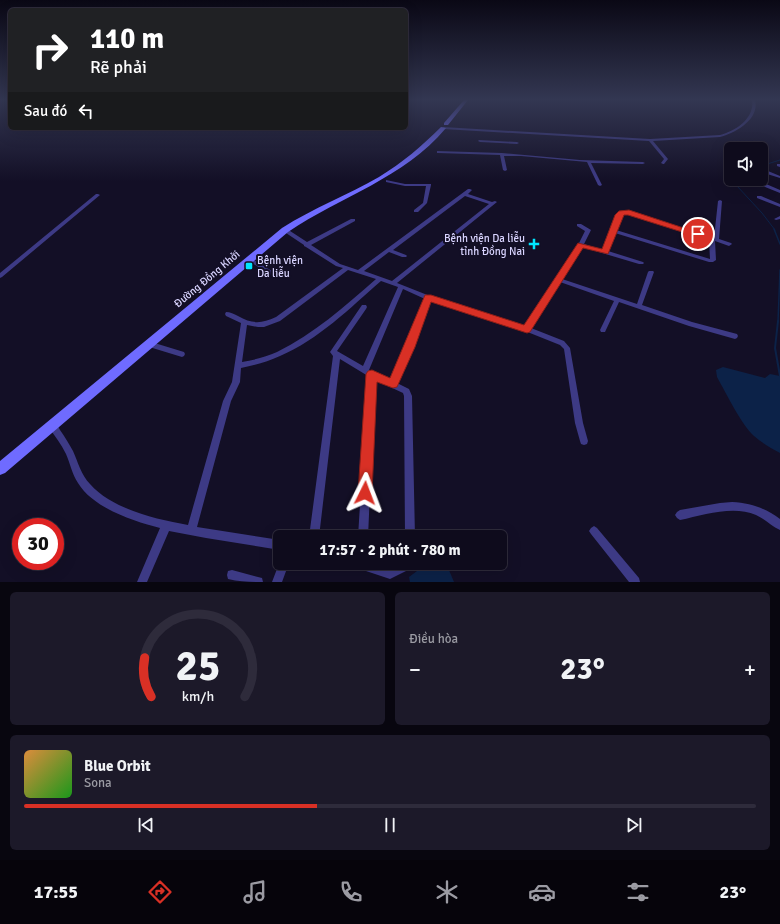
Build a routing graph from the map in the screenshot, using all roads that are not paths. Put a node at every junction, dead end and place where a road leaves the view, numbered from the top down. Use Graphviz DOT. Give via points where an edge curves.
graph roads {
  1 [pos="443,127"];
  2 [pos="461,127"];
  3 [pos="738,127"];
  4 [pos="650,140"];
  5 [pos="480,141"];
  6 [pos="517,143"];
  7 [pos="438,152"];
  8 [pos="502,154"];
  9 [pos="589,162"];
  10 [pos="643,163"];
  11 [pos="663,163"];
  12 [pos="505,170"];
  13 [pos="768,173"];
  14 [pos="780,177"];
  15 [pos="388,181"];
  16 [pos="600,185"];
  17 [pos="766,186"];
  18 [pos="780,192"];
  19 [pos="98,195"];
  20 [pos="759,197"];
  21 [pos="720,201"];
  22 [pos="780,206"];
  23 [pos="416,211"];
  24 [pos="353,220"];
  25 [pos="579,226"];
  26 [pos="285,230"];
  27 [pos="612,231"];
  28 [pos="714,239"];
  29 [pos="729,244"];
  30 [pos="306,245"];
  31 [pos="581,245"];
  32 [pos="389,250"];
  33 [pos="605,252"];
  34 [pos="404,256"];
  35 [pos="249,259"];
  36 [pos="641,263"];
  37 [pos="347,268"];
  38 [pos="359,272"];
  39 [pos="651,272"];
  40 [pos="0,276"];
  41 [pos="278,277"];
  42 [pos="380,279"];
  43 [pos="559,280"];
  44 [pos="393,283"];
  45 [pos="401,286"];
  46 [pos="428,298"];
  47 [pos="618,299"];
  48 [pos="639,306"];
  49 [pos="364,307"];
  50 [pos="228,314"];
  51 [pos="244,322"];
  52 [pos="527,329"];
  53 [pos="603,330"];
  54 [pos="735,336"];
  55 [pos="148,344"];
  56 [pos="182,354"];
  57 [pos="338,355"];
  58 [pos="239,366"];
  59 [pos="368,373"];
  60 [pos="393,384"];
  61 [pos="52,425"];
  62 [pos="584,441"];
  63 [pos="0,469"];
  64 [pos="680,515"];
  65 [pos="780,525"];
  66 [pos="166,526"];
  67 [pos="191,530"];
  68 [pos="315,530"];
  69 [pos="363,530"];
  70 [pos="410,530"];
  71 [pos="594,531"];
  72 [pos="273,544"];
  73 [pos="281,570"];
  74 [pos="374,570"];
  75 [pos="401,570"];
  76 [pos="232,575"];
  77 [pos="390,578"];
  78 [pos="142,582"];
  79 [pos="258,582"];
  80 [pos="277,582"];
  81 [pos="635,582"];
  1 -- 26 [label="main road, Đường Đồng Khởi" via="426,145 383,178"];
  2 -- 4 [label="street"];
  3 -- 4 [label="street" via="730,134"];
  4 -- 11 [label="street" via="666,159"];
  5 -- 6 [label="street"];
  7 -- 8 [label="street"];
  8 -- 9 [label="street"];
  8 -- 12 [label="street"];
  9 -- 10 [label="street"];
  9 -- 16 [label="street"];
  13 -- 14 [label="street"];
  15 -- 23 [label="street" via="405,185 429,185 427,199"];
  17 -- 18 [label="street"];
  19 -- 40 [label="street"];
  20 -- 22 [label="street"];
  21 -- 28 [label="street"];
  24 -- 30 [label="street"];
  25 -- 31 [label="street" via="588,230"];
  26 -- 30 [label="street"];
  26 -- 35 [label="main road, Đường Đồng Khởi"];
  27 -- 28 [label="street" via="619,215 629,212"];
  27 -- 28 [label="street" via="711,261"];
  27 -- 33 [label="street"];
  28 -- 29 [label="street"];
  30 -- 37 [label="street"];
  31 -- 33 [label="street"];
  31 -- 43 [label="street"];
  32 -- 34 [label="street"];
  32 -- 38 [label="street"];
  32 -- 44 [label="street" via="468,192 494,203"];
  33 -- 36 [label="street"];
  35 -- 41 [label="street"];
  35 -- 55 [label="main road, Đường Đồng Khởi"];
  37 -- 38 [label="street"];
  37 -- 51 [label="street" via="278,319 260,326"];
  38 -- 42 [label="street"];
  39 -- 48 [label="street"];
  42 -- 44 [label="street"];
  42 -- 58 [label="street" via="312,335 268,360"];
  43 -- 47 [label="street"];
  43 -- 52 [label="street"];
  44 -- 45 [label="street"];
  45 -- 46 [label="street"];
  45 -- 59 [label="street"];
  46 -- 52 [label="street"];
  46 -- 60 [label="street"];
  47 -- 48 [label="street"];
  47 -- 53 [label="street"];
  48 -- 54 [label="street"];
  49 -- 57 [label="street" via="333,351"];
  50 -- 51 [label="street"];
  51 -- 58 [label="street"];
  52 -- 62 [label="street" via="562,343 567,348"];
  55 -- 56 [label="street"];
  55 -- 61 [label="main road, Đường Đồng Khởi"];
  57 -- 59 [label="street"];
  57 -- 68 [label="street"];
  58 -- 67 [label="street"];
  59 -- 60 [label="street"];
  59 -- 69 [label="street"];
  60 -- 70 [label="street" via="406,391 408,396"];
  61 -- 63 [label="main road, Đường Đồng Khởi"];
  61 -- 66 [label="street" via="66,447 75,472 88,490 107,505"];
  64 -- 65 [label="street" via="740,505 765,515"];
  66 -- 67 [label="street"];
  66 -- 78 [label="street"];
  67 -- 72 [label="street"];
  71 -- 81 [label="street"];
  73 -- 80 [label="street"];
  74 -- 77 [label="street"];
  75 -- 77 [label="street"];
  76 -- 79 [label="street"];
}
